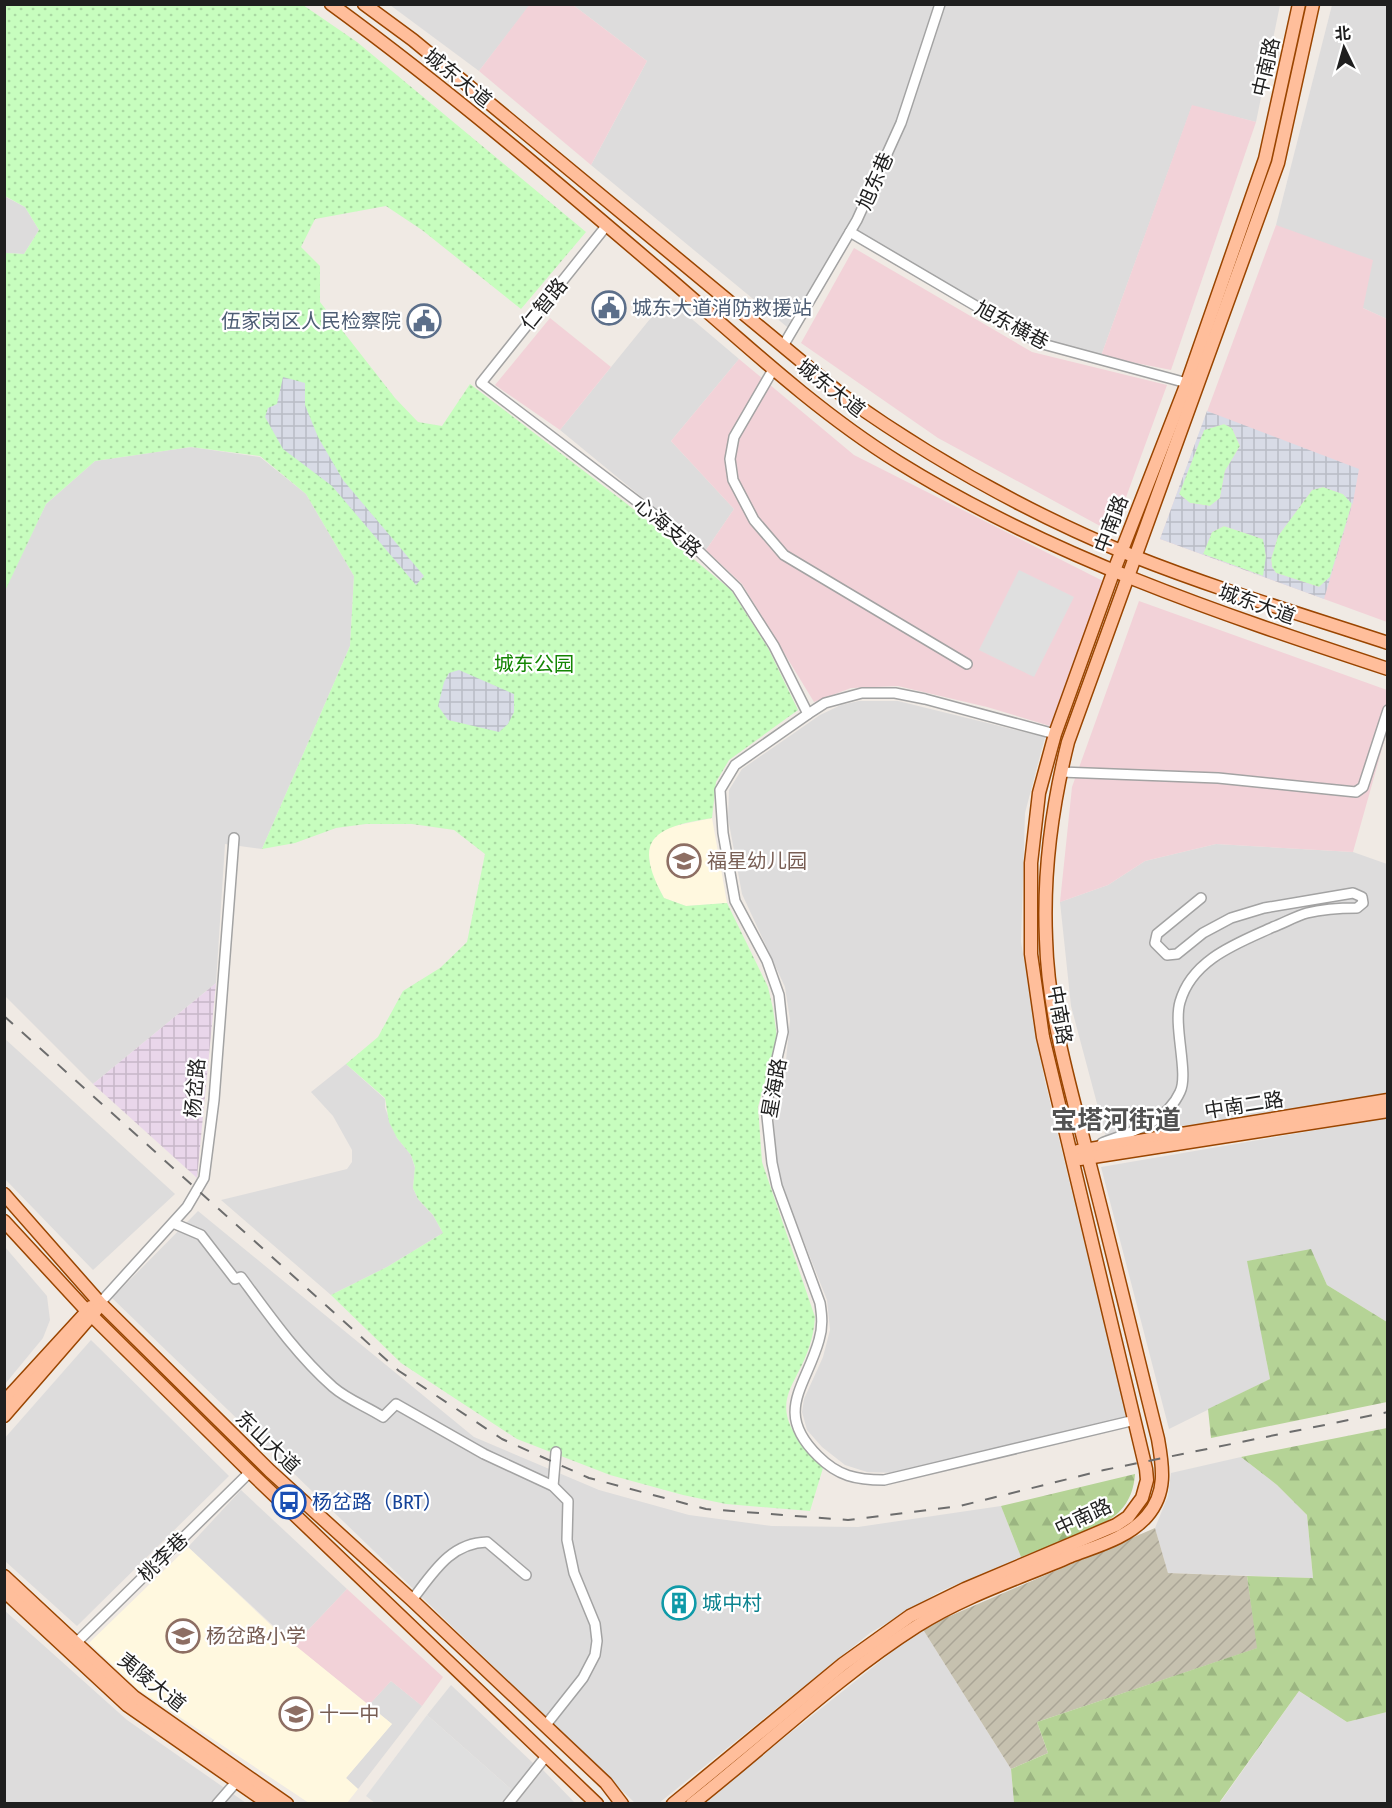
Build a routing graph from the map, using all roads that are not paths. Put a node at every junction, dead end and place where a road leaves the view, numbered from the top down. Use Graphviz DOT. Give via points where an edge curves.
graph roads {
  1 [pos="331,4"];
  2 [pos="364,4"];
  3 [pos="940,4"];
  4 [pos="1299,4"];
  5 [pos="1313,4"];
  6 [pos="607,225"];
  7 [pos="850,232"];
  8 [pos="783,346"];
  9 [pos="774,368"];
  10 [pos="481,383"];
  11 [pos="1188,383"];
  12 [pos="1122,551"];
  13 [pos="1134,556"];
  14 [pos="1113,573"];
  15 [pos="1126,578"];
  16 [pos="1388,643"];
  17 [pos="967,664"];
  18 [pos="1388,669"];
  19 [pos="1388,710"];
  20 [pos="808,714"];
  21 [pos="1054,734"];
  22 [pos="1061,772"];
  23 [pos="234,838"];
  24 [pos="1201,898"];
  25 [pos="1388,1100"];
  26 [pos="1388,1111"];
  27 [pos="1087,1154"];
  28 [pos="1072,1156"];
  29 [pos="4,1194"];
  30 [pos="4,1221"];
  31 [pos="173,1223"];
  32 [pos="100,1303"];
  33 [pos="89,1313"];
  34 [pos="4,1402"];
  35 [pos="4,1416"];
  36 [pos="1135,1419"];
  37 [pos="556,1452"];
  38 [pos="250,1472"];
  39 [pos="554,1486"];
  40 [pos="526,1575"];
  41 [pos="4,1576"];
  42 [pos="4,1591"];
  43 [pos="412,1600"];
  44 [pos="76,1643"];
  45 [pos="545,1726"];
  46 [pos="547,1755"];
  47 [pos="237,1781"];
  48 [pos="216,1803"];
  49 [pos="269,1803"];
  50 [pos="287,1803"];
  51 [pos="507,1803"];
  52 [pos="597,1803"];
  53 [pos="622,1803"];
  54 [pos="674,1803"];
  55 [pos="692,1803"];
  1 -- 6 [label="main road, 城东大道" via="400,55"];
  2 -- 8 [label="main road, 城东大道" via="413,40"];
  3 -- 7 [label="street, 旭东巷" via="901,123"];
  4 -- 11 [label="main road, 中南路" via="1265,159"];
  5 -- 13 [label="main road, 中南路" via="1278,163"];
  6 -- 9 [label="main road, 城东大道"];
  6 -- 10 [label="street, 仁智路"];
  7 -- 8 [label="street, 旭东巷"];
  7 -- 11 [label="street, 旭东横巷" via="1039,343"];
  8 -- 12 [label="main road, 城东大道" via="842,395 949,465"];
  9 -- 14 [label="main road, 城东大道" via="897,461 989,515"];
  9 -- 17 [label="street" via="734,437 730,459 733,480 754,520 784,555"];
  10 -- 20 [label="street, 心海支路" via="684,537 737,588 774,646"];
  11 -- 12 [label="main road, 中南路"];
  12 -- 13 [label="main road, 城东大道"];
  12 -- 14 [label="main road, 中南路"];
  13 -- 15 [label="main road, 中南路"];
  13 -- 16 [label="main road, 城东大道"];
  14 -- 15 [label="main road, 城东大道"];
  14 -- 21 [label="main road, 中南路"];
  15 -- 18 [label="main road, 城东大道"];
  15 -- 22 [label="main road, 中南路"];
  19 -- 22 [label="street" via="1364,787 1356,792 1218,778"];
  20 -- 21 [label="street, 星海路" via="843,696 895,693"];
  20 -- 36 [label="street, 星海路" via="735,765 720,790 735,901 767,962 779,995 783,1032 766,1107 772,1163 820,1303 819,1339 794,1400 794,1417 803,1438 833,1470 856,1479 884,1480"];
  21 -- 28 [label="main road, 中南路" via="1039,793 1031,863 1030,927 1033,981 1043,1037"];
  22 -- 27 [label="main road, 中南路" via="1047,863 1046,939 1053,1005"];
  23 -- 31 [label="street, 杨岔路" via="214,1100 204,1178 188,1207"];
  24 -- 27 [label="street" via="1157,934 1155,943 1161,951 1177,954 1203,933 1231,918 1264,908 1353,893 1362,897 1363,903 1357,908 1305,913 1227,948 1203,965 1188,983 1180,1002 1182,1090 1171,1107 1147,1126"];
  25 -- 27 [label="main road, 中南二路"];
  26 -- 27 [label="main road, 中南二路"];
  27 -- 28 [label="main road, 中南二路"];
  27 -- 55 [label="main road, 中南路" via="1163,1467 1163,1485 1157,1501 1133,1530 970,1598 918,1625"];
  28 -- 36 [label="main road, 中南路"];
  29 -- 32 [label="main road, 东山大道"];
  30 -- 33 [label="main road, 东山大道"];
  31 -- 32 [label="street, 杨岔路"];
  31 -- 39 [label="street" via="201,1235 235,1279 241,1277 278,1327 333,1387 354,1402 383,1417 396,1404 484,1454"];
  32 -- 33 [label="main road, 杨岔路"];
  32 -- 43 [label="main road, 东山大道" via="270,1471"];
  33 -- 34 [label="main road, 杨岔路"];
  33 -- 35 [label="main road, 杨岔路"];
  33 -- 38 [label="main road, 东山大道"];
  36 -- 54 [label="main road, 中南路" via="1147,1480 1142,1498 1128,1517 910,1616 843,1664"];
  37 -- 39 [label="street"];
  38 -- 44 [label="street, 桃李巷"];
  38 -- 46 [label="main road, 东山大道"];
  39 -- 45 [label="street" via="568,1501 567,1540 574,1573 595,1623 597,1641 595,1656 583,1678"];
  40 -- 43 [label="street" via="487,1542 476,1542 450,1553"];
  41 -- 44 [label="main road, 夷陵大道"];
  42 -- 47 [label="main road, 夷陵大道" via="127,1705"];
  43 -- 45 [label="main road, 东山大道"];
  44 -- 50 [label="main road, 夷陵大道" via="134,1697"];
  45 -- 53 [label="main road, 东山大道"];
  46 -- 51 [label="street"];
  46 -- 52 [label="main road, 东山大道"];
  47 -- 48 [label="street"];
  47 -- 49 [label="main road, 夷陵大道"];
}
